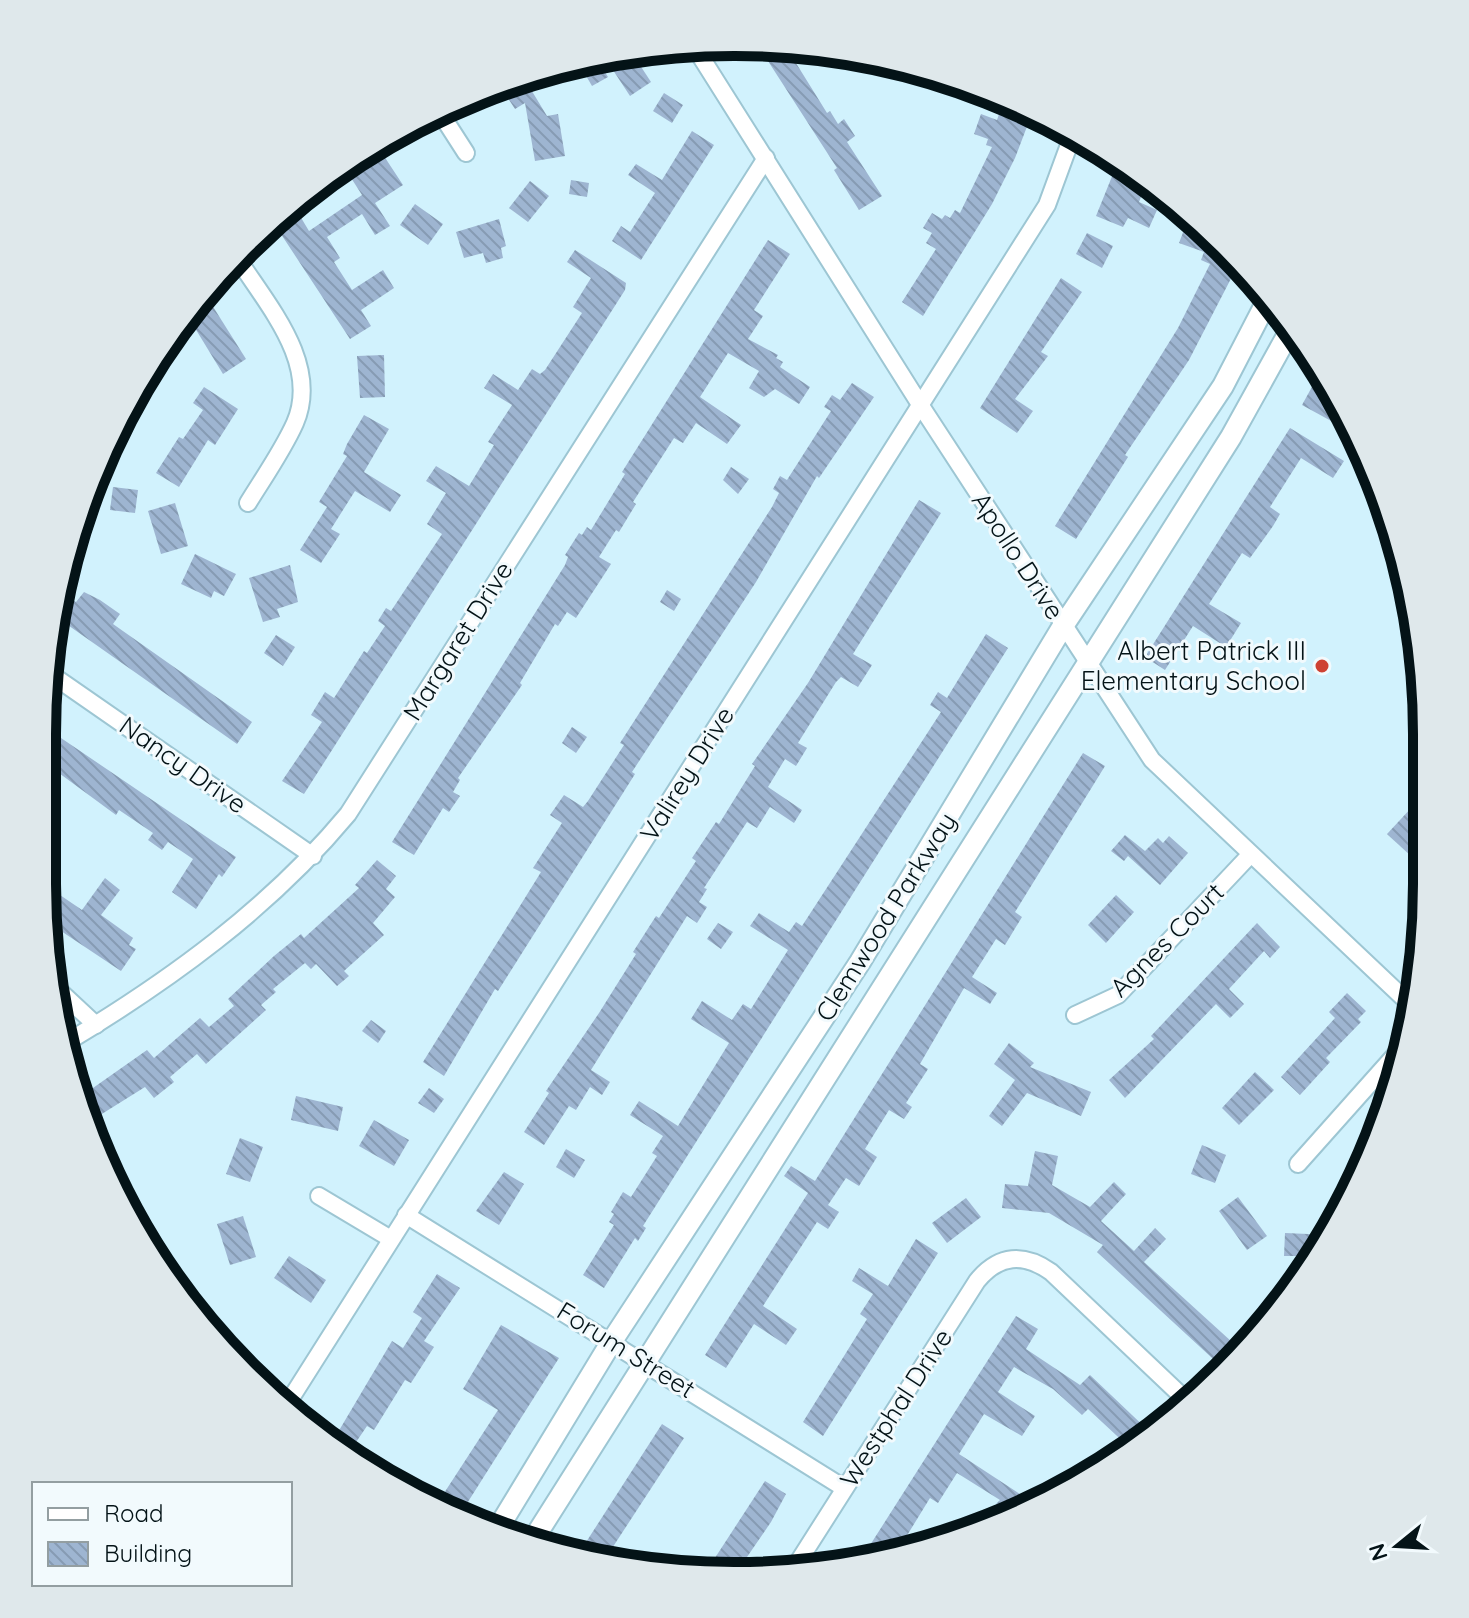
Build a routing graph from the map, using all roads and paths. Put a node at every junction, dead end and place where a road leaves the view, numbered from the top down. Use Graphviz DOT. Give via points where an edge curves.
graph roads {
  1 [pos="701,57"];
  2 [pos="445,121"];
  3 [pos="1069,144"];
  4 [pos="466,153"];
  5 [pos="766,158"];
  6 [pos="243,267"];
  7 [pos="1263,309"];
  8 [pos="1285,339"];
  9 [pos="921,406"];
  10 [pos="248,503"];
  11 [pos="1063,626"];
  12 [pos="1087,661"];
  13 [pos="58,679"];
  14 [pos="1250,855"];
  15 [pos="313,856"];
  16 [pos="66,997"];
  17 [pos="1403,998"];
  18 [pos="1075,1015"];
  19 [pos="96,1025"];
  20 [pos="74,1038"];
  21 [pos="1389,1062"];
  22 [pos="1298,1164"];
  23 [pos="319,1196"];
  24 [pos="406,1215"];
  25 [pos="391,1239"];
  26 [pos="612,1341"];
  27 [pos="645,1361"];
  28 [pos="1181,1395"];
  29 [pos="291,1398"];
  30 [pos="844,1488"];
  31 [pos="503,1521"];
  32 [pos="538,1533"];
  33 [pos="800,1559"];
  1 -- 5 [label="street, Apollo Drive"];
  2 -- 4 [label="street"];
  3 -- 9 [label="street, Valirey Drive" via="1047,205"];
  5 -- 9 [label="street, Apollo Drive"];
  5 -- 15 [label="street, Margaret Drive" via="348,814"];
  6 -- 10 [label="street" via="303,374 295,424"];
  7 -- 11 [label="street, Clemwood Parkway" via="1223,386"];
  8 -- 12 [label="street, Clemwood Parkway" via="1231,437"];
  9 -- 11 [label="street, Apollo Drive"];
  9 -- 24 [label="street, Valirey Drive"];
  11 -- 12 [label="street, Apollo Drive"];
  11 -- 26 [label="street, Clemwood Parkway" via="860,962"];
  12 -- 14 [label="street, Apollo Drive" via="1152,760"];
  12 -- 27 [label="street, Clemwood Parkway"];
  13 -- 15 [label="street, Nancy Drive"];
  14 -- 17 [label="street, Apollo Drive"];
  14 -- 18 [label="street, Agnes Court" via="1118,995"];
  15 -- 19 [label="street, Margaret Drive" via="183,968"];
  16 -- 19 [label="street"];
  19 -- 20 [label="street, Margaret Drive"];
  21 -- 22 [label="street"];
  23 -- 25 [label="street"];
  24 -- 25 [label="street, Valirey Drive"];
  24 -- 26 [label="street, Forum Street"];
  25 -- 29 [label="street, Valirey Drive"];
  26 -- 27 [label="street, Forum Street"];
  26 -- 31 [label="street, Clemwood Parkway"];
  27 -- 30 [label="street, Forum Street"];
  27 -- 32 [label="street, Clemwood Parkway"];
  28 -- 30 [label="street, Westphal Drive" via="1051,1272 1036,1261 1011,1258 991,1266 977,1281"];
  30 -- 33 [label="street, Westphal Drive"];
}
